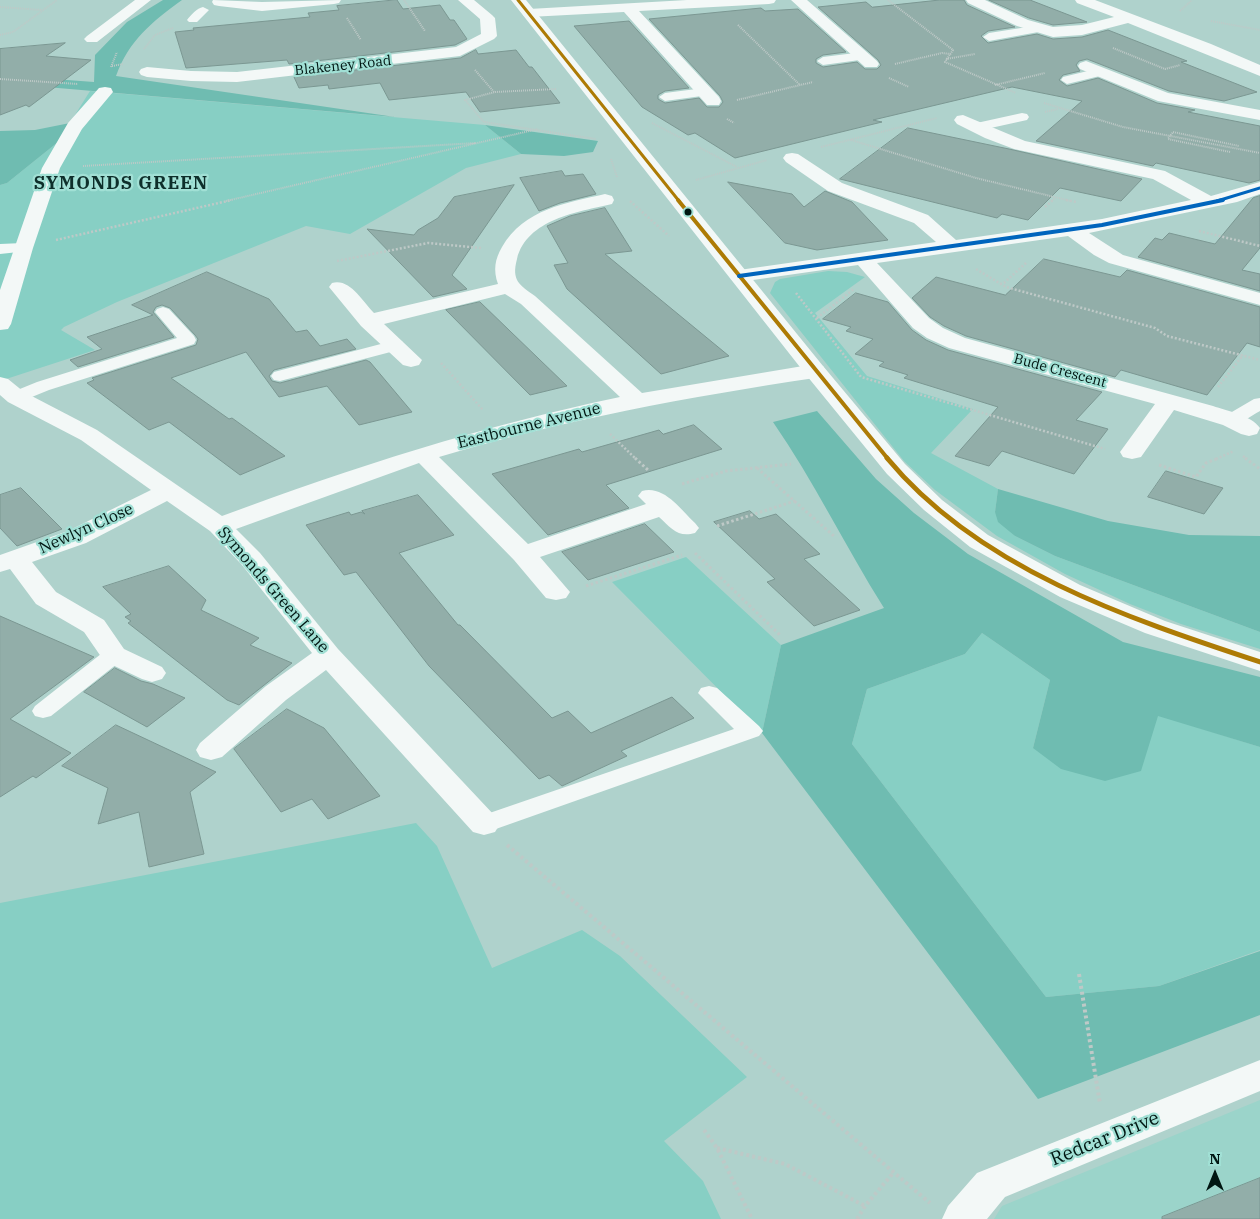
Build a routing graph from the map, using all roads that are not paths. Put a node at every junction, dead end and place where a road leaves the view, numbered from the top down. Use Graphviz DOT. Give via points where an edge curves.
graph roads {
  1 [pos="144,0"];
  2 [pos="334,0"];
  3 [pos="465,0"];
  4 [pos="769,0"];
  5 [pos="798,0"];
  6 [pos="973,0"];
  7 [pos="1082,0"];
  8 [pos="221,1"];
  9 [pos="713,1"];
  10 [pos="524,7"];
  11 [pos="628,8"];
  12 [pos="198,15"];
  13 [pos="1129,18"];
  14 [pos="1040,29"];
  15 [pos="989,37"];
  16 [pos="92,39"];
  17 [pos="1260,55"];
  18 [pos="867,60"];
  19 [pos="1238,60"];
  20 [pos="823,61"];
  21 [pos="1093,69"];
  22 [pos="1260,71"];
  23 [pos="147,72"];
  24 [pos="1067,80"];
  25 [pos="106,92"];
  26 [pos="708,96"];
  27 [pos="665,97"];
  28 [pos="1260,115"];
  29 [pos="1022,117"];
  30 [pos="970,123"];
  31 [pos="792,158"];
  32 [pos="1258,191"];
  33 [pos="605,200"];
  34 [pos="1208,202"];
  35 [pos="1071,229"];
  36 [pos="949,246"];
  37 [pos="0,248"];
  38 [pos="23,248"];
  39 [pos="863,260"];
  40 [pos="739,276"];
  41 [pos="339,287"];
  42 [pos="510,287"];
  43 [pos="1260,299"];
  44 [pos="163,312"];
  45 [pos="369,321"];
  46 [pos="0,324"];
  47 [pos="396,345"];
  48 [pos="412,360"];
  49 [pos="815,371"];
  50 [pos="280,376"];
  51 [pos="8,390"];
  52 [pos="636,400"];
  53 [pos="1169,402"];
  54 [pos="1260,403"];
  55 [pos="1240,424"];
  56 [pos="423,454"];
  57 [pos="1132,455"];
  58 [pos="170,490"];
  59 [pos="219,526"];
  60 [pos="689,540"];
  61 [pos="523,554"];
  62 [pos="8,561"];
  63 [pos="556,592"];
  64 [pos="114,655"];
  65 [pos="328,655"];
  66 [pos="1260,662"];
  67 [pos="152,673"];
  68 [pos="709,693"];
  69 [pos="43,711"];
  70 [pos="211,750"];
  71 [pos="484,824"];
  72 [pos="1260,1075"];
  73 [pos="948,1213"];
  1 -- 16 [label="street"];
  2 -- 8 [label="street" via="262,8"];
  3 -- 23 [label="street, Blakeney Road" via="486,18 489,36 460,51 237,78"];
  4 -- 9 [label="street"];
  5 -- 18 [label="street"];
  6 -- 14 [label="street"];
  7 -- 13 [label="street"];
  8 -- 12 [label="street"];
  9 -- 11 [label="street"];
  10 -- 11 [label="street"];
  10 -- 40 [label="street"];
  11 -- 26 [label="street"];
  13 -- 14 [label="street" via="1072,32"];
  13 -- 19 [label="street"];
  14 -- 15 [label="lane"];
  17 -- 19 [label="street"];
  18 -- 20 [label="lane"];
  19 -- 22 [label="street"];
  21 -- 24 [label="lane"];
  21 -- 28 [label="street" via="1164,97"];
  25 -- 38 [label="street" via="74,127 51,168"];
  26 -- 27 [label="lane"];
  29 -- 30 [label="lane"];
  30 -- 34 [label="street" via="1020,145 1159,175"];
  31 -- 36 [label="street" via="835,187 922,219"];
  32 -- 34 [label="street"];
  33 -- 42 [label="street" via="545,216 529,227 506,258"];
  34 -- 35 [label="street"];
  35 -- 36 [label="street"];
  35 -- 43 [label="street" via="1116,259"];
  36 -- 39 [label="street"];
  37 -- 38 [label="lane"];
  38 -- 46 [label="street"];
  39 -- 40 [label="street"];
  39 -- 53 [label="street, Bude Crescent" via="921,323 950,339"];
  40 -- 49 [label="street"];
  41 -- 45 [label="street"];
  42 -- 45 [label="street"];
  42 -- 52 [label="street"];
  44 -- 51 [label="lane" via="188,340 43,386"];
  45 -- 47 [label="street"];
  47 -- 48 [label="street"];
  47 -- 50 [label="lane"];
  49 -- 52 [label="street, Eastbourne Avenue"];
  49 -- 66 [label="street" via="896,469 933,505 979,541 1070,591 1155,626"];
  51 -- 58 [label="street, Symonds Green Lane" via="89,435"];
  52 -- 56 [label="street, Eastbourne Avenue" via="502,431"];
  53 -- 55 [label="street, Bude Crescent"];
  53 -- 57 [label="street"];
  54 -- 55 [label="lane"];
  56 -- 59 [label="street, Eastbourne Avenue"];
  56 -- 61 [label="street"];
  58 -- 59 [label="street, Symonds Green Lane"];
  58 -- 62 [label="street, Newlyn Close" via="76,536"];
  59 -- 65 [label="street, Symonds Green Lane" via="251,559"];
  60 -- 61 [label="street" via="660,497"];
  61 -- 63 [label="street"];
  62 -- 64 [label="street" via="46,598 94,626"];
  64 -- 67 [label="street"];
  64 -- 69 [label="lane"];
  65 -- 70 [label="street" via="276,692"];
  65 -- 71 [label="street, Symonds Green Lane"];
  68 -- 71 [label="lane" via="751,731"];
  72 -- 73 [label="street, Redcar Drive" via="991,1185"];
}
